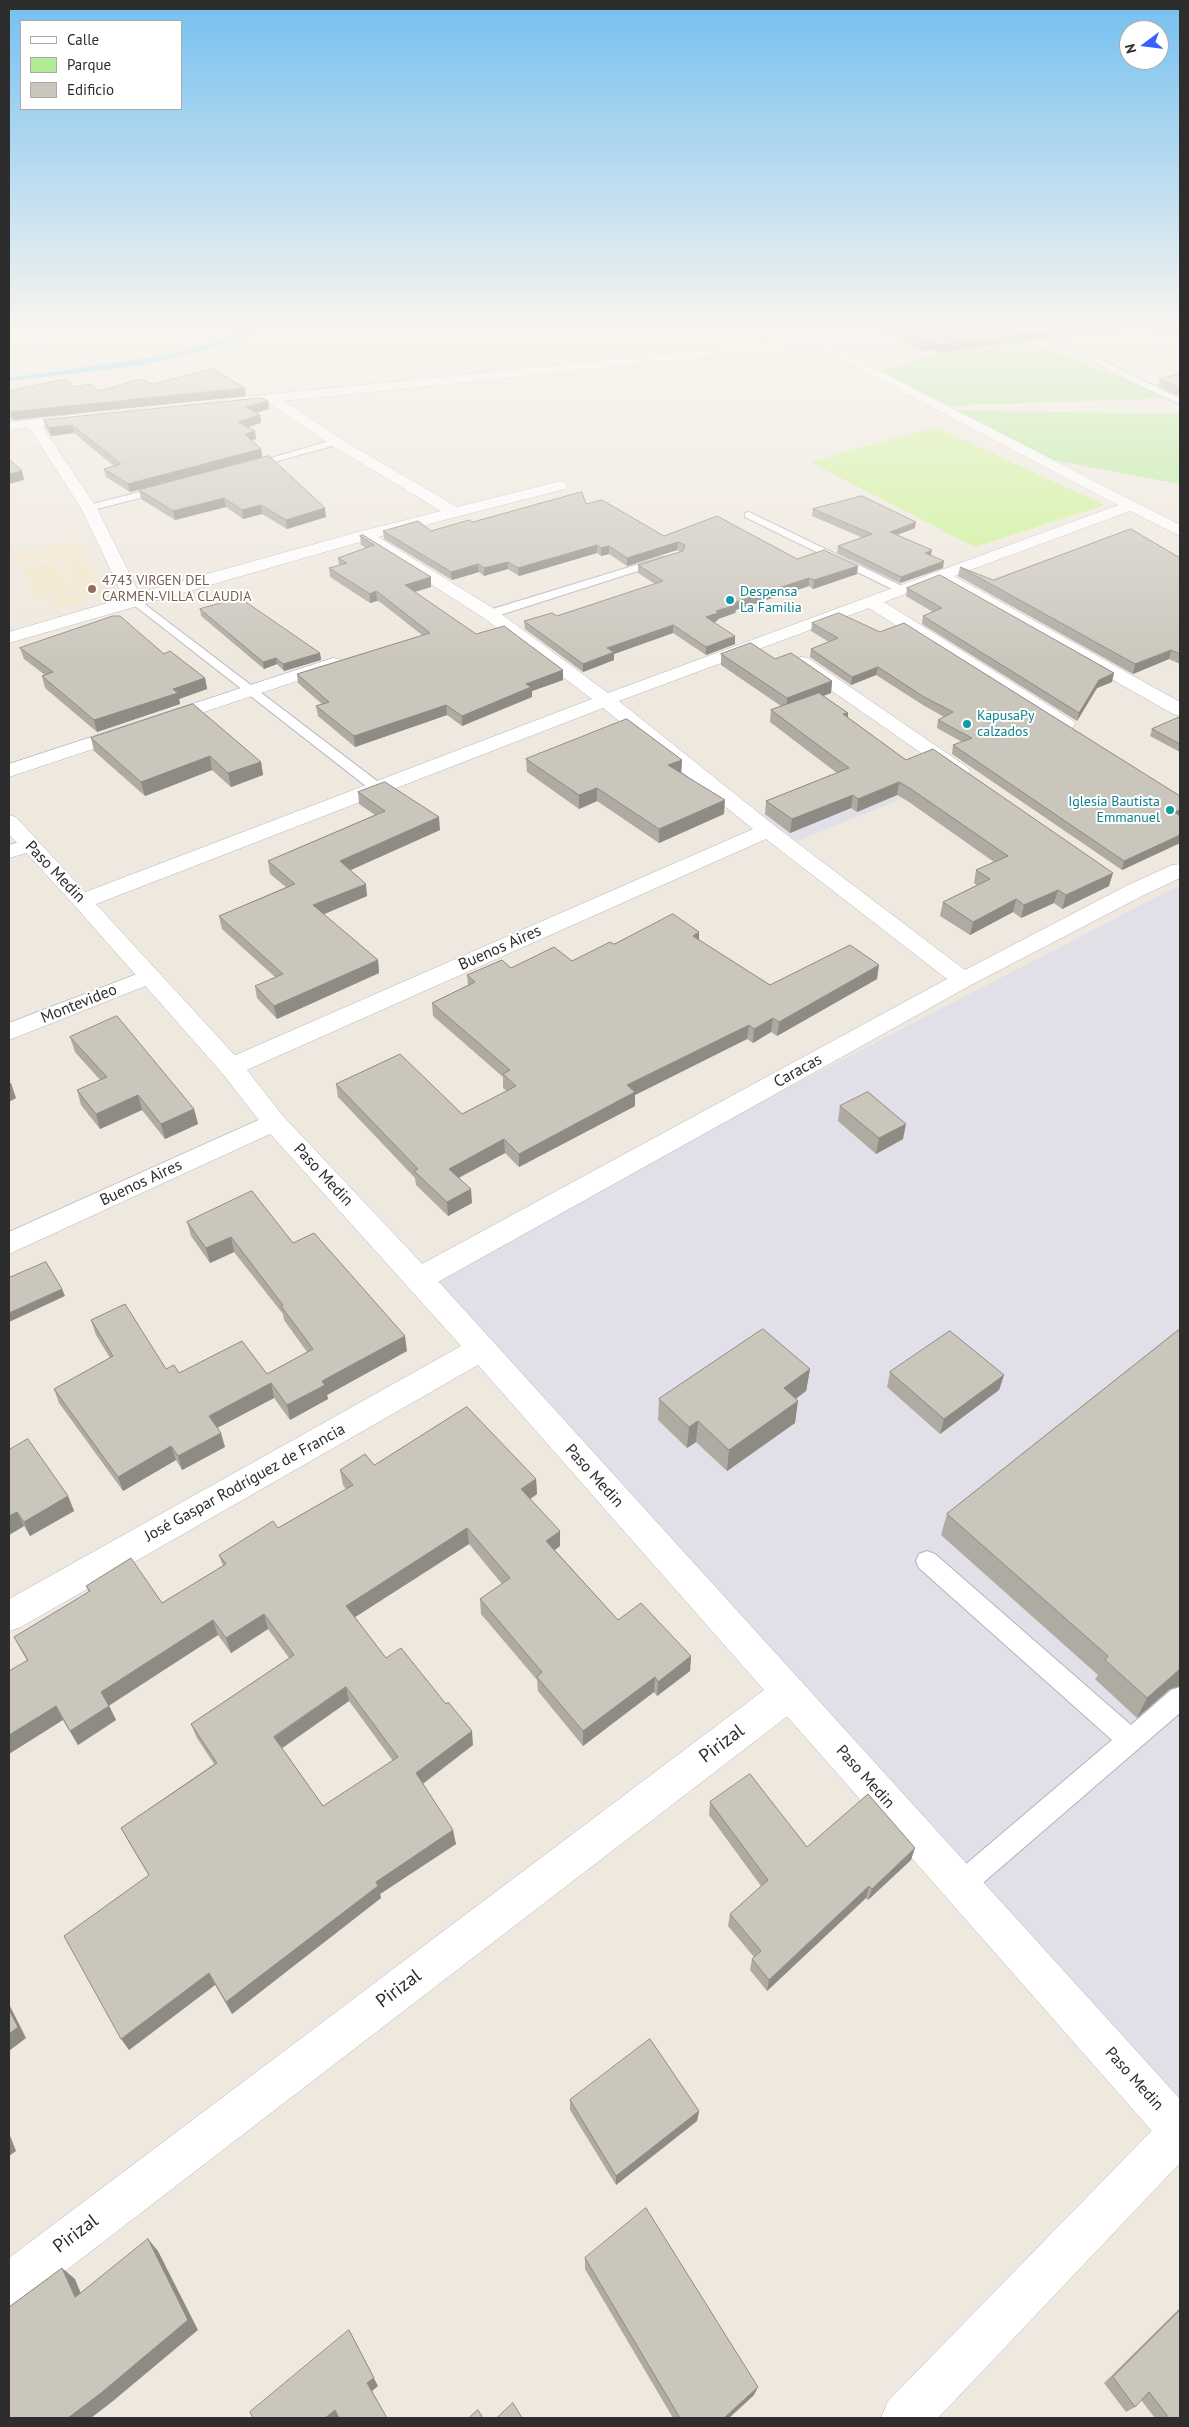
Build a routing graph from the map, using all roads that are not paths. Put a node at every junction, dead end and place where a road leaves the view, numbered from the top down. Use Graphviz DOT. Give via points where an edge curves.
graph roads {
  1 [pos="45,441"];
  2 [pos="1008,441"];
  3 [pos="336,442"];
  4 [pos="241,468"];
  5 [pos="175,486"];
  6 [pos="560,486"];
  7 [pos="1133,505"];
  8 [pos="90,508"];
  9 [pos="454,512"];
  10 [pos="749,515"];
  11 [pos="1180,530"];
  12 [pos="364,535"];
  13 [pos="678,555"];
  14 [pos="940,574"];
  15 [pos="900,589"];
  16 [pos="134,600"];
  17 [pos="870,600"];
  18 [pos="490,614"];
  19 [pos="9,638"];
  20 [pos="770,640"];
  21 [pos="354,657"];
  22 [pos="251,689"];
  23 [pos="607,700"];
  24 [pos="1180,710"];
  25 [pos="1080,734"];
  26 [pos="9,770"];
  27 [pos="972,779"];
  28 [pos="376,787"];
  29 [pos="9,821"];
  30 [pos="768,830"];
  31 [pos="19,849"];
  32 [pos="1180,870"];
  33 [pos="83,901"];
  34 [pos="150,976"];
  35 [pos="963,980"];
  36 [pos="9,1032"];
  37 [pos="231,1067"];
  38 [pos="274,1122"];
  39 [pos="9,1244"];
  40 [pos="419,1279"];
  41 [pos="481,1349"];
  42 [pos="927,1561"];
  43 [pos="9,1616"];
  44 [pos="789,1693"];
  45 [pos="1180,1698"];
  46 [pos="1130,1740"];
  47 [pos="961,1885"];
  48 [pos="1180,2131"];
  49 [pos="9,2286"];
  50 [pos="906,2418"];
  1 -- 8 [label="street"];
  2 -- 7 [label="street"];
  3 -- 4 [label="lane"];
  3 -- 9 [label="street"];
  5 -- 8 [label="lane"];
  6 -- 9 [label="street"];
  7 -- 11 [label="street"];
  7 -- 14 [label="street"];
  8 -- 16 [label="street"];
  9 -- 12 [label="street"];
  10 -- 15 [label="lane"];
  12 -- 16 [label="street"];
  12 -- 18 [label="street"];
  13 -- 18 [label="lane"];
  14 -- 15 [label="street"];
  14 -- 24 [label="street"];
  15 -- 17 [label="street"];
  16 -- 19 [label="street"];
  16 -- 22 [label="lane"];
  17 -- 20 [label="street"];
  17 -- 25 [label="street"];
  18 -- 23 [label="street"];
  20 -- 23 [label="street"];
  20 -- 27 [label="street"];
  21 -- 22 [label="street"];
  22 -- 26 [label="street"];
  22 -- 28 [label="lane"];
  23 -- 28 [label="street"];
  23 -- 30 [label="street"];
  28 -- 33 [label="street"];
  29 -- 31 [label="street, Paso Medin"];
  30 -- 35 [label="street"];
  30 -- 37 [label="street, Buenos Aires"];
  31 -- 33 [label="street, Paso Medin"];
  32 -- 35 [label="street, Caracas" via="1126,885"];
  33 -- 34 [label="street, Paso Medin"];
  34 -- 36 [label="street, Montevideo"];
  34 -- 37 [label="street, Paso Medin"];
  35 -- 40 [label="street, Caracas"];
  37 -- 38 [label="street, Paso Medin"];
  38 -- 39 [label="street, Buenos Aires"];
  38 -- 40 [label="street, Paso Medin"];
  40 -- 41 [label="street, Paso Medin"];
  41 -- 43 [label="street, José Gaspar Rodríguez de Francia"];
  41 -- 44 [label="street, Paso Medin"];
  42 -- 46 [label="lane"];
  44 -- 47 [label="street, Paso Medin"];
  44 -- 49 [label="street, Pirizal"];
  45 -- 46 [label="lane"];
  46 -- 47 [label="lane"];
  47 -- 48 [label="street, Paso Medin"];
  48 -- 50 [label="street"];
}
